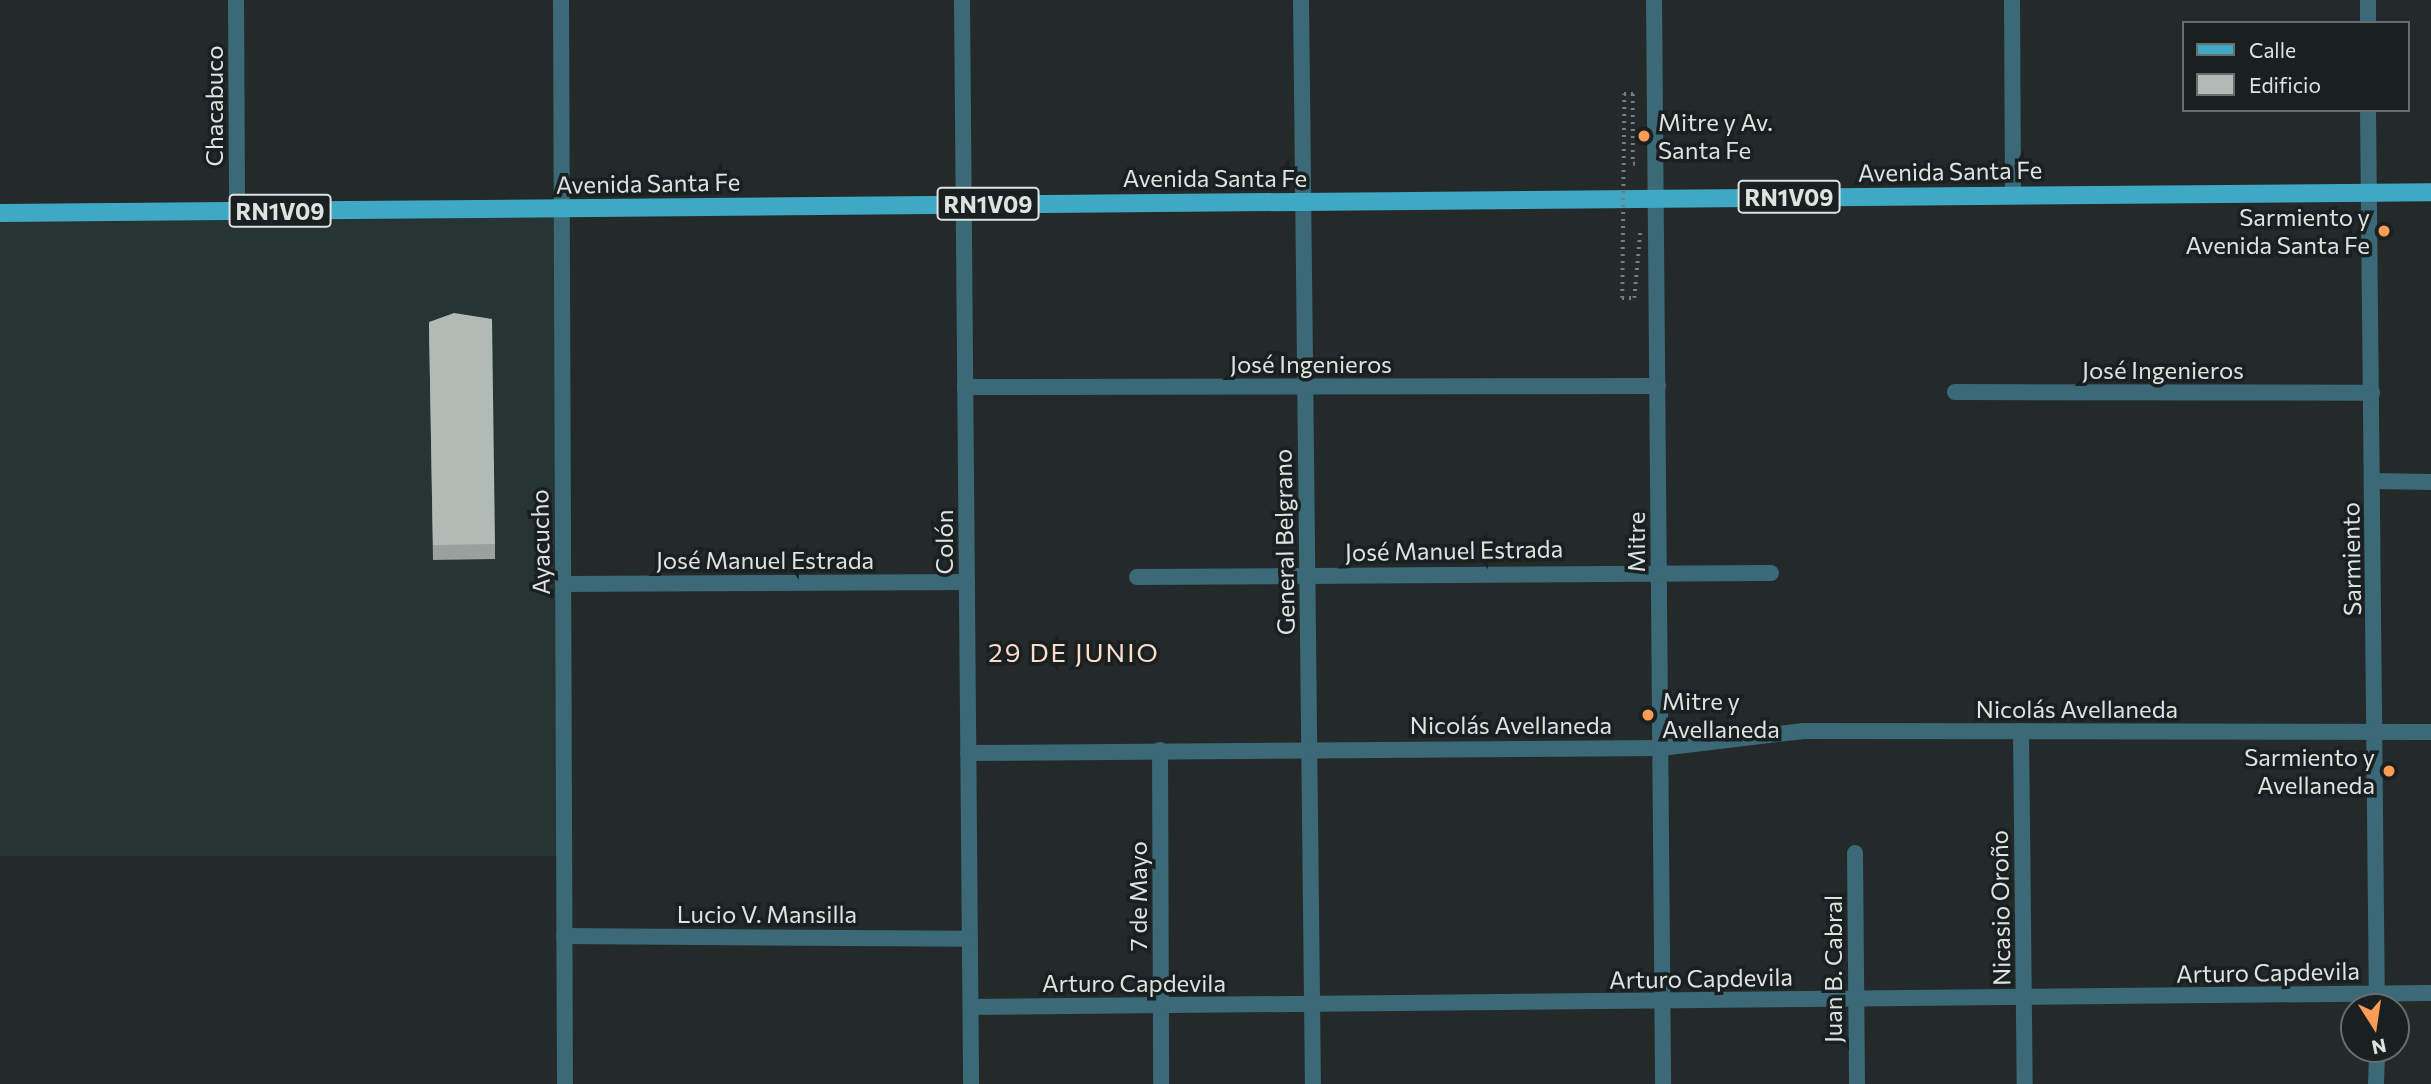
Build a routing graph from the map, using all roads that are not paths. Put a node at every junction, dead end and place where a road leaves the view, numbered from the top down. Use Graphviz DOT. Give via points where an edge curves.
graph roads {
  1 [pos="236,0"];
  2 [pos="561,0"];
  3 [pos="962,0"];
  4 [pos="1301,0"];
  5 [pos="1654,0"];
  6 [pos="2012,0"];
  7 [pos="2368,0"];
  8 [pos="2368,21"];
  9 [pos="2368,112"];
  10 [pos="2431,191"];
  11 [pos="2369,192"];
  12 [pos="2013,195"];
  13 [pos="1656,198"];
  14 [pos="1303,202"];
  15 [pos="963,205"];
  16 [pos="559,208"];
  17 [pos="237,211"];
  18 [pos="0,214"];
  19 [pos="1658,386"];
  20 [pos="965,387"];
  21 [pos="1305,387"];
  22 [pos="1955,392"];
  23 [pos="2372,393"];
  24 [pos="2373,481"];
  25 [pos="2431,482"];
  26 [pos="1659,571"];
  27 [pos="1771,573"];
  28 [pos="1307,575"];
  29 [pos="1137,577"];
  30 [pos="967,582"];
  31 [pos="563,584"];
  32 [pos="2021,731"];
  33 [pos="2431,732"];
  34 [pos="2375,734"];
  35 [pos="1309,748"];
  36 [pos="1661,748"];
  37 [pos="1160,750"];
  38 [pos="968,753"];
  39 [pos="1855,853"];
  40 [pos="564,936"];
  41 [pos="970,939"];
  42 [pos="2377,993"];
  43 [pos="2431,993"];
  44 [pos="2410,996"];
  45 [pos="2024,997"];
  46 [pos="1856,999"];
  47 [pos="2340,1000"];
  48 [pos="1663,1001"];
  49 [pos="1312,1005"];
  50 [pos="1161,1006"];
  51 [pos="971,1007"];
  52 [pos="2377,1063"];
  53 [pos="565,1084"];
  54 [pos="971,1084"];
  55 [pos="1161,1084"];
  56 [pos="1312,1084"];
  57 [pos="1663,1084"];
  58 [pos="1857,1084"];
  59 [pos="2025,1084"];
  60 [pos="2376,1084"];
  1 -- 17 [label="street, Chacabuco"];
  2 -- 16 [label="street, Ayacucho"];
  3 -- 15 [label="street, Colón"];
  4 -- 14 [label="street, General Belgrano"];
  5 -- 13 [label="street, Mitre"];
  6 -- 12 [label="street"];
  7 -- 8 [label="street"];
  9 -- 11 [label="street, Sarmiento"];
  10 -- 11 [label="main road, Avenida Santa Fe / RN1V09"];
  11 -- 12 [label="main road, Avenida Santa Fe / RN1V09"];
  11 -- 23 [label="street, Sarmiento"];
  12 -- 13 [label="main road, Avenida Santa Fe / RN1V09"];
  13 -- 14 [label="main road, Avenida Santa Fe / RN1V09"];
  13 -- 19 [label="street, Mitre"];
  14 -- 15 [label="main road, Avenida Santa Fe / RN1V09"];
  14 -- 21 [label="street, General Belgrano"];
  15 -- 16 [label="main road, Avenida Santa Fe / RN1V09"];
  15 -- 20 [label="street, Colón"];
  16 -- 17 [label="main road, Avenida Santa Fe / RN1V09"];
  16 -- 31 [label="street, Ayacucho"];
  17 -- 18 [label="main road, Avenida Santa Fe / RN1V09"];
  19 -- 21 [label="street, José Ingenieros"];
  19 -- 26 [label="street, Mitre"];
  20 -- 21 [label="street, José Ingenieros"];
  20 -- 30 [label="street, Colón"];
  21 -- 28 [label="street, General Belgrano"];
  22 -- 23 [label="street, José Ingenieros"];
  23 -- 24 [label="street, Sarmiento"];
  24 -- 25 [label="street"];
  24 -- 34 [label="street, Sarmiento"];
  26 -- 27 [label="street, José Manuel Estrada"];
  26 -- 28 [label="street, José Manuel Estrada"];
  26 -- 36 [label="street, Mitre"];
  28 -- 29 [label="street, José Manuel Estrada"];
  28 -- 35 [label="street, General Belgrano"];
  30 -- 31 [label="street, José Manuel Estrada"];
  30 -- 38 [label="street, Colón"];
  31 -- 40 [label="street, Ayacucho"];
  32 -- 34 [label="street, Nicolás Avellaneda"];
  32 -- 36 [label="street, Nicolás Avellaneda" via="1804,731"];
  32 -- 45 [label="street, Nicasio Oroño"];
  33 -- 34 [label="street, Nicolás Avellaneda"];
  34 -- 42 [label="street, Sarmiento"];
  35 -- 36 [label="street, Nicolás Avellaneda"];
  35 -- 37 [label="street, Nicolás Avellaneda"];
  35 -- 49 [label="street, General Belgrano"];
  36 -- 48 [label="street, Mitre"];
  37 -- 38 [label="street, Nicolás Avellaneda"];
  37 -- 50 [label="street, 7 de Mayo"];
  38 -- 41 [label="street, Colón"];
  39 -- 46 [label="street, Juan B. Cabral"];
  40 -- 41 [label="street, Lucio V. Mansilla"];
  40 -- 53 [label="street, Ayacucho"];
  41 -- 51 [label="street, Colón"];
  43 -- 44 [label="street, Arturo Capdevila"];
  45 -- 46 [label="street, Arturo Capdevila"];
  45 -- 47 [label="street, Arturo Capdevila"];
  45 -- 59 [label="street, Nicasio Oroño"];
  46 -- 48 [label="street, Arturo Capdevila"];
  46 -- 58 [label="street, Juan B. Cabral"];
  48 -- 49 [label="street, Arturo Capdevila"];
  48 -- 57 [label="street, Mitre"];
  49 -- 50 [label="street, Arturo Capdevila"];
  49 -- 56 [label="street, General Belgrano"];
  50 -- 51 [label="street, Arturo Capdevila"];
  50 -- 55 [label="street, 7 de Mayo"];
  51 -- 54 [label="street, Colón"];
  52 -- 60 [label="street"];
}
